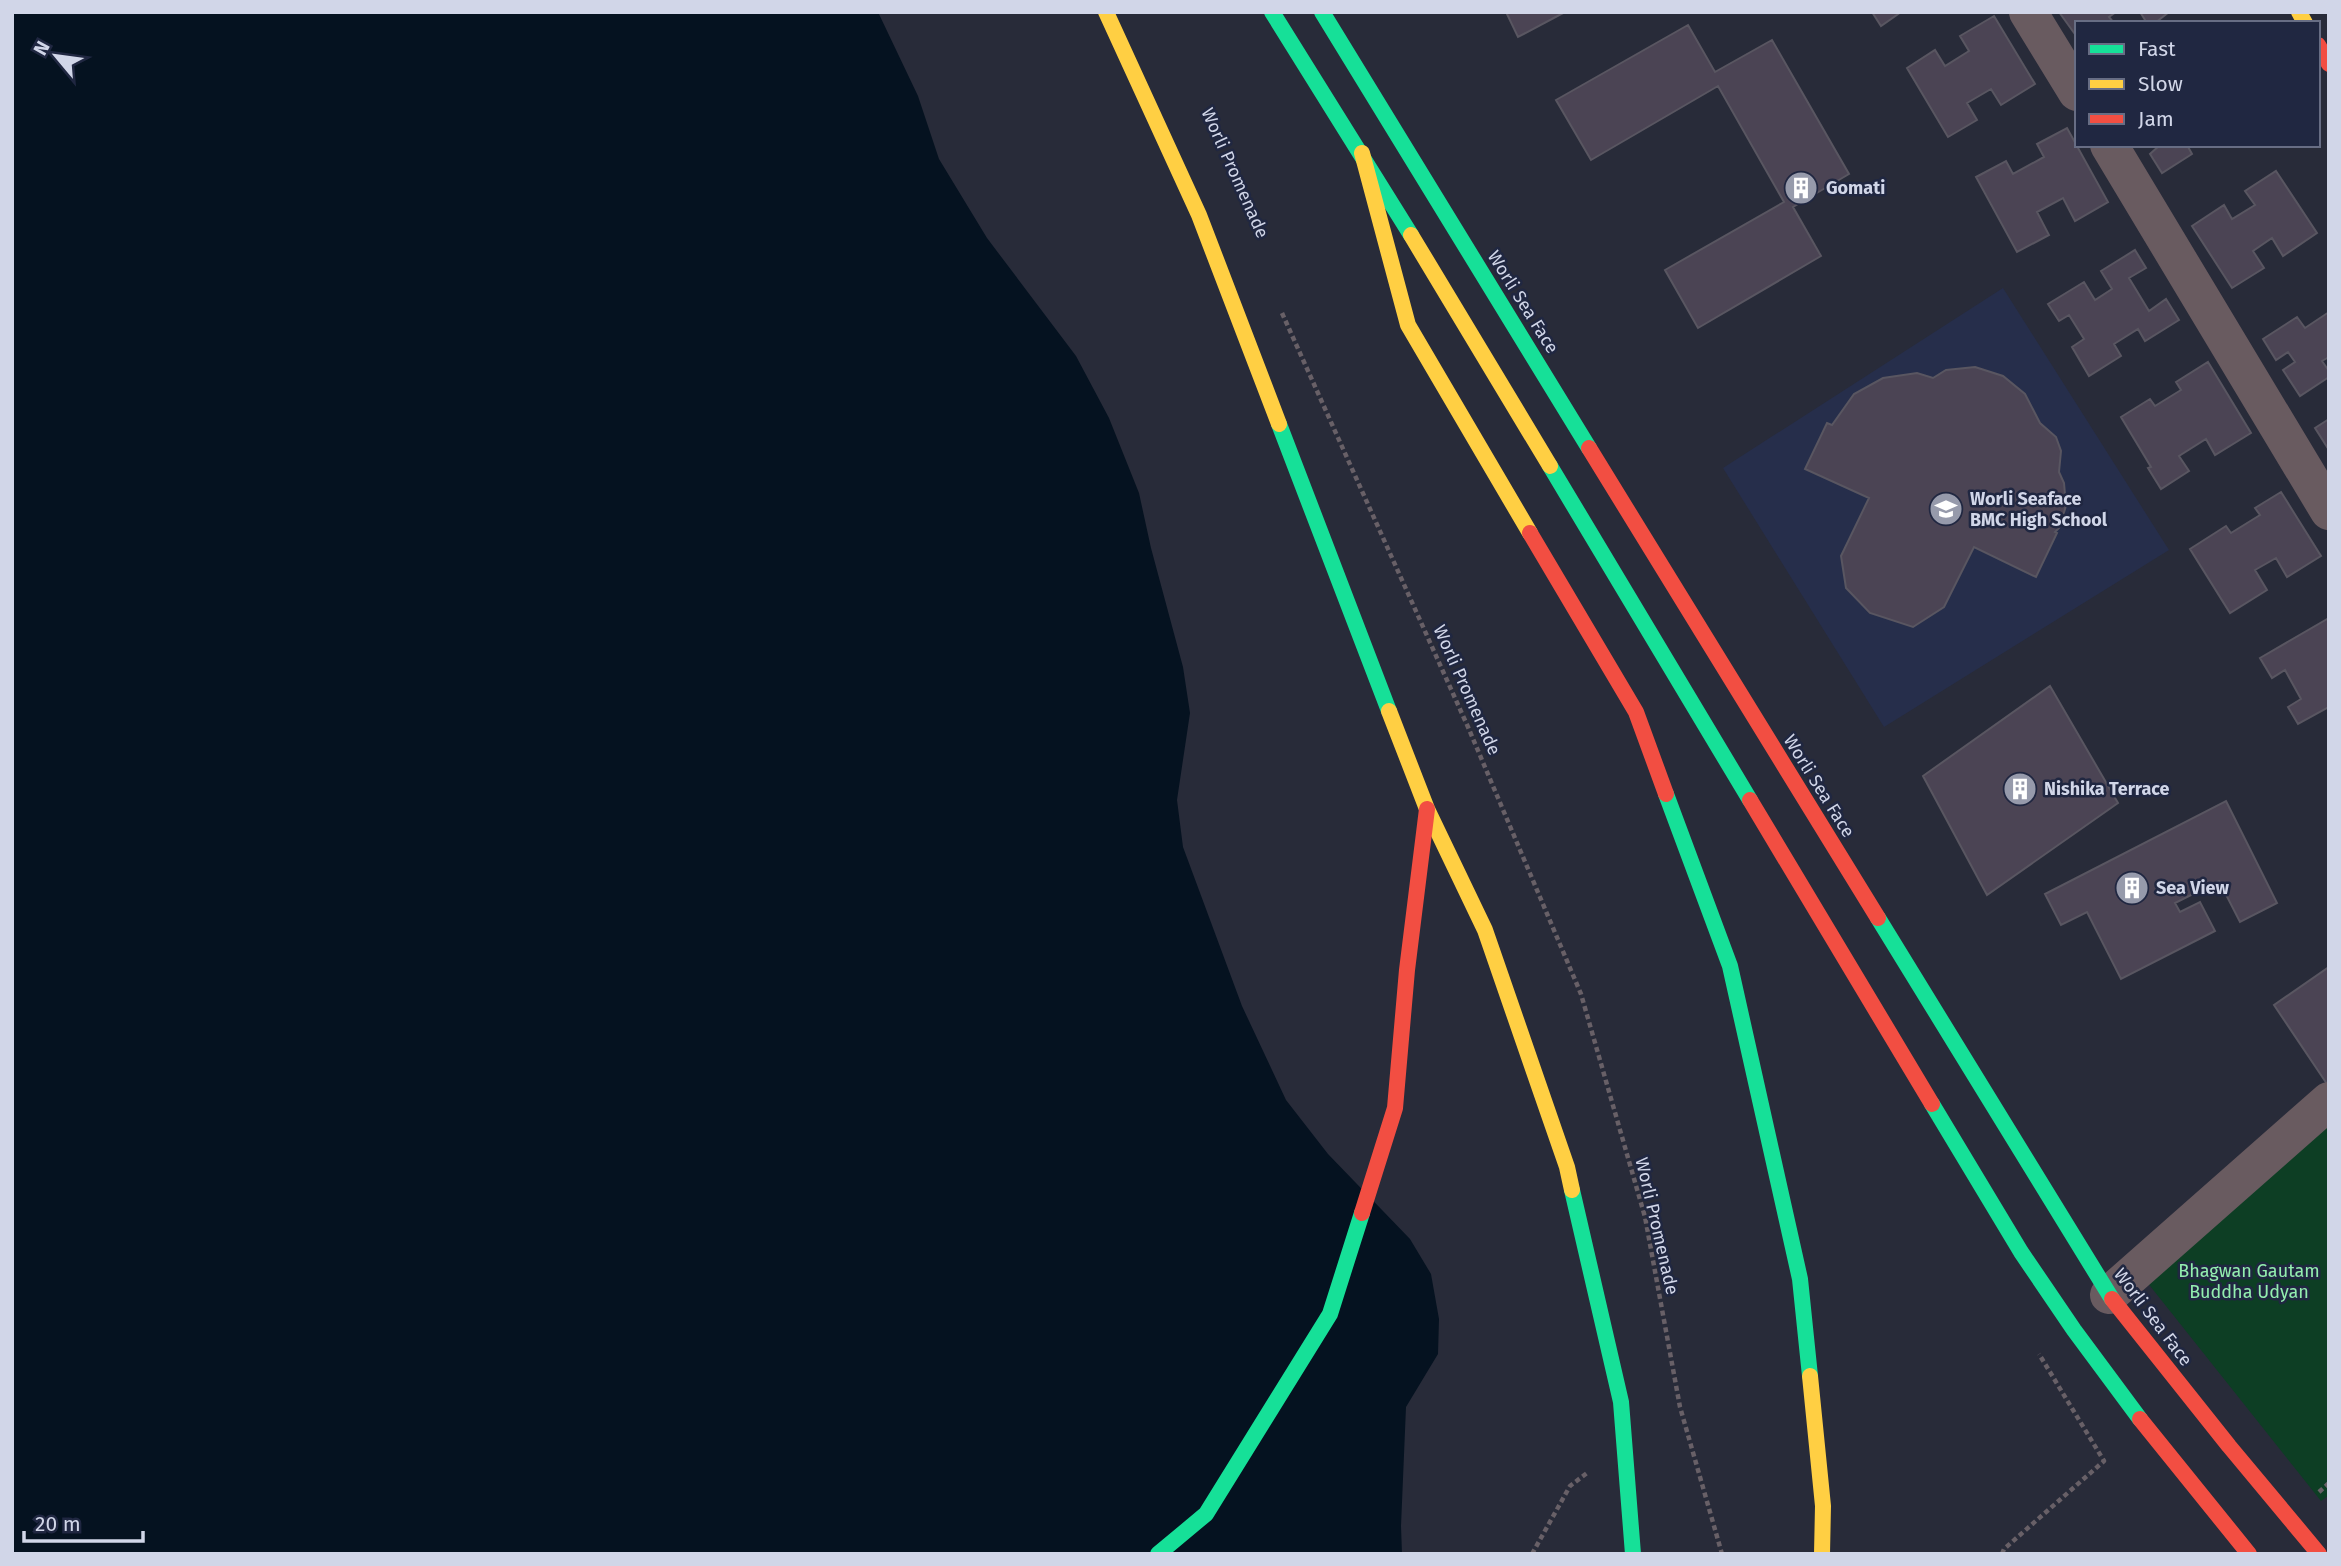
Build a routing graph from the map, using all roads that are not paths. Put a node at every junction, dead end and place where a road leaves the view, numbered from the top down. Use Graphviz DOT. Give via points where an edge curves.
graph roads {
  1 [pos="1106,12"];
  2 [pos="1272,12"];
  3 [pos="1322,12"];
  4 [pos="2028,12"];
  5 [pos="2320,48"];
  6 [pos="2329,64"];
  7 [pos="2075,89"];
  8 [pos="2110,147"];
  9 [pos="1362,153"];
  10 [pos="2329,511"];
  11 [pos="1427,809"];
  12 [pos="2329,1101"];
  13 [pos="2109,1295"];
  14 [pos="1158,1554"];
  15 [pos="1633,1554"];
  16 [pos="1822,1554"];
  17 [pos="2249,1554"];
  18 [pos="2319,1554"];
  1 -- 11 [label="main road" via="1199,215"];
  2 -- 9 [label="main road"];
  3 -- 13 [label="main road, Worli Sea Face"];
  4 -- 7 [label="street"];
  5 -- 6 [label="main road"];
  8 -- 10 [label="street"];
  9 -- 16 [label="main road" via="1408,326 1636,712 1730,966 1800,1279 1823,1506"];
  9 -- 17 [label="main road" via="2021,1252 2102,1370"];
  11 -- 14 [label="main road" via="1395,1108 1330,1314 1206,1514"];
  11 -- 15 [label="main road" via="1485,930 1567,1167 1621,1402"];
  12 -- 13 [label="street"];
  13 -- 18 [label="main road, Worli Sea Face"];
}
